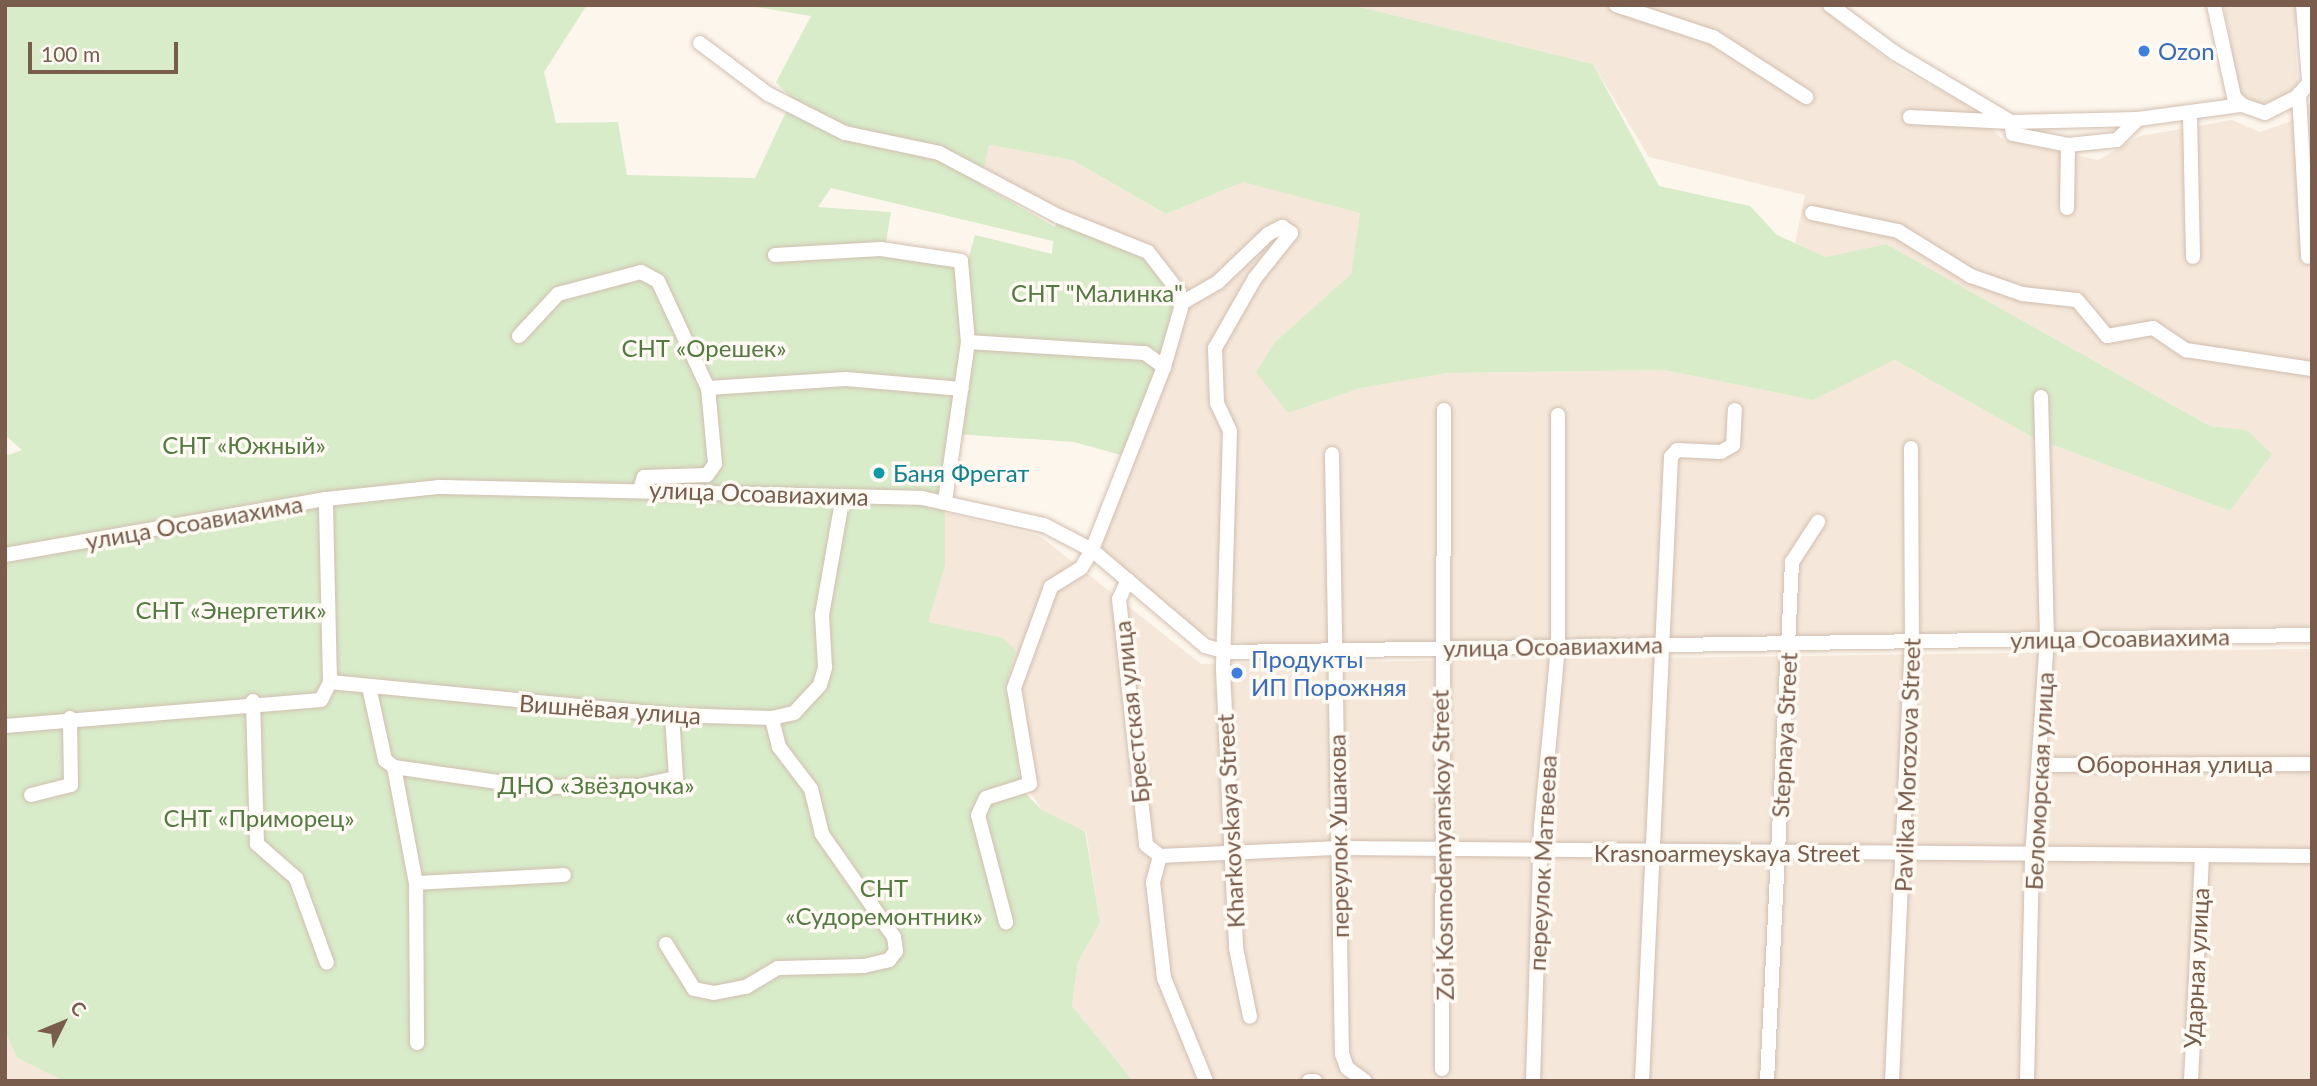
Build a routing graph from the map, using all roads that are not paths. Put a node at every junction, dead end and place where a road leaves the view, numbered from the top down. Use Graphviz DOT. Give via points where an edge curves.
graph roads {
  1 [pos="1616,5"];
  2 [pos="1830,5"];
  3 [pos="2214,5"];
  4 [pos="2303,5"];
  5 [pos="1664,10"];
  6 [pos="2309,34"];
  7 [pos="700,43"];
  8 [pos="2310,80"];
  9 [pos="2299,94"];
  10 [pos="1806,97"];
  11 [pos="2242,105"];
  12 [pos="2190,114"];
  13 [pos="1910,117"];
  14 [pos="2138,120"];
  15 [pos="2011,122"];
  16 [pos="2068,145"];
  17 [pos="2067,208"];
  18 [pos="1812,214"];
  19 [pos="775,255"];
  20 [pos="2193,257"];
  21 [pos="2308,257"];
  22 [pos="1180,304"];
  23 [pos="519,336"];
  24 [pos="968,342"];
  25 [pos="1164,367"];
  26 [pos="2312,369"];
  27 [pos="708,388"];
  28 [pos="962,389"];
  29 [pos="2041,397"];
  30 [pos="1444,410"];
  31 [pos="1735,410"];
  32 [pos="1558,415"];
  33 [pos="1911,448"];
  34 [pos="1332,454"];
  35 [pos="640,489"];
  36 [pos="843,496"];
  37 [pos="326,499"];
  38 [pos="944,502"];
  39 [pos="1818,522"];
  40 [pos="1091,550"];
  41 [pos="5,555"];
  42 [pos="1128,580"];
  43 [pos="2312,635"];
  44 [pos="2047,640"];
  45 [pos="1789,641"];
  46 [pos="1912,641"];
  47 [pos="1667,645"];
  48 [pos="1558,646"];
  49 [pos="1439,647"];
  50 [pos="1333,649"];
  51 [pos="1226,652"];
  52 [pos="330,682"];
  53 [pos="369,687"];
  54 [pos="253,701"];
  55 [pos="672,715"];
  56 [pos="70,718"];
  57 [pos="772,719"];
  58 [pos="5,726"];
  59 [pos="2312,764"];
  60 [pos="2039,765"];
  61 [pos="394,767"];
  62 [pos="31,795"];
  63 [pos="1339,848"];
  64 [pos="1445,850"];
  65 [pos="1777,850"];
  66 [pos="1235,851"];
  67 [pos="1541,852"];
  68 [pos="1652,852"];
  69 [pos="1906,855"];
  70 [pos="2202,855"];
  71 [pos="1160,856"];
  72 [pos="2312,856"];
  73 [pos="2032,858"];
  74 [pos="564,875"];
  75 [pos="416,883"];
  76 [pos="1006,922"];
  77 [pos="666,944"];
  78 [pos="327,964"];
  79 [pos="1250,1017"];
  80 [pos="416,1043"];
  81 [pos="1442,1069"];
  82 [pos="1206,1081"];
  83 [pos="1308,1081"];
  84 [pos="1315,1081"];
  85 [pos="1365,1081"];
  86 [pos="1532,1081"];
  87 [pos="1642,1081"];
  88 [pos="1767,1081"];
  89 [pos="1892,1081"];
  90 [pos="2027,1081"];
  91 [pos="2190,1081"];
  1 -- 5 [label="street"];
  2 -- 15 [label="street" via="1895,54"];
  3 -- 11 [label="street" via="2234,97"];
  4 -- 6 [label="street"];
  5 -- 10 [label="street"];
  6 -- 8 [label="street"];
  7 -- 22 [label="street" via="768,94 845,133 939,153 1058,216 1147,252 1163,265"];
  8 -- 9 [label="street"];
  9 -- 11 [label="street" via="2265,113"];
  9 -- 21 [label="street"];
  11 -- 12 [label="street"];
  12 -- 14 [label="street"];
  12 -- 20 [label="street"];
  13 -- 15 [label="street"];
  14 -- 15 [label="street"];
  14 -- 16 [label="street" via="2117,140"];
  15 -- 16 [label="street" via="2013,134"];
  16 -- 17 [label="street"];
  18 -- 26 [label="street" via="1898,231 1971,276 2022,294 2077,300 2107,336 2153,328 2186,350"];
  19 -- 24 [label="street" via="881,250 948,255 966,269"];
  22 -- 25 [label="street"];
  22 -- 51 [label="street, Kharkovskaya Street" via="1218,282 1268,234 1282,227 1291,233 1255,278 1215,348 1217,403 1230,430"];
  23 -- 27 [label="street" via="558,294 650,275"];
  24 -- 25 [label="street" via="1144,353"];
  24 -- 28 [label="street"];
  25 -- 40 [label="street"];
  27 -- 28 [label="street" via="846,379"];
  27 -- 35 [label="street" via="715,464 707,475 645,477"];
  28 -- 38 [label="street"];
  29 -- 44 [label="street, Беломорская улица"];
  30 -- 49 [label="street, Zoi Kosmodemyanskoy Street"];
  31 -- 47 [label="street" via="1732,445 1721,452 1677,450 1671,457"];
  32 -- 48 [label="street, переулок Матвеева"];
  33 -- 46 [label="street, Pavlika Morozova Street"];
  34 -- 50 [label="street, переулок Ушакова"];
  35 -- 36 [label="street, улица Осоавиахима"];
  35 -- 37 [label="street, улица Осоавиахима" via="439,487"];
  36 -- 38 [label="street, улица Осоавиахима"];
  36 -- 57 [label="street, Вишнёвая улица" via="822,615 825,667 803,706"];
  37 -- 41 [label="street, улица Осоавиахима"];
  37 -- 52 [label="street"];
  38 -- 40 [label="street, улица Осоавиахима" via="1044,524"];
  39 -- 45 [label="street, Stepnaya Street" via="1792,562"];
  40 -- 42 [label="street, улица Осоавиахима"];
  40 -- 76 [label="street" via="1081,568 1051,587 1014,688 1030,784 986,797 978,815"];
  42 -- 51 [label="street, улица Осоавиахима" via="1205,646"];
  42 -- 71 [label="street, Брестская улица" via="1119,599 1146,845"];
  43 -- 44 [label="street, улица Осоавиахима"];
  44 -- 46 [label="street, улица Осоавиахима"];
  44 -- 60 [label="street, Беломорская улица"];
  45 -- 46 [label="street, улица Осоавиахима"];
  45 -- 47 [label="street, улица Осоавиахима"];
  45 -- 65 [label="street, Stepnaya Street"];
  46 -- 69 [label="street, Pavlika Morozova Street"];
  47 -- 48 [label="street, улица Осоавиахима"];
  47 -- 68 [label="street"];
  48 -- 49 [label="street, улица Осоавиахима"];
  48 -- 67 [label="street, переулок Матвеева"];
  49 -- 50 [label="street, улица Осоавиахима"];
  49 -- 64 [label="street, Zoi Kosmodemyanskoy Street"];
  50 -- 51 [label="street, улица Осоавиахима"];
  50 -- 63 [label="street, переулок Ушакова"];
  51 -- 66 [label="street, Kharkovskaya Street"];
  52 -- 53 [label="street, Вишнёвая улица"];
  52 -- 54 [label="street" via="321,700"];
  53 -- 55 [label="street, Вишнёвая улица"];
  53 -- 61 [label="street" via="385,760"];
  54 -- 56 [label="street"];
  54 -- 78 [label="street" via="257,844 296,878"];
  55 -- 57 [label="street, Вишнёвая улица"];
  55 -- 61 [label="street" via="676,778 573,789"];
  56 -- 58 [label="street"];
  56 -- 62 [label="street" via="71,785"];
  57 -- 77 [label="street" via="779,747 811,789 822,834 894,937 895,951 889,960 864,966 778,968 746,987 714,993 694,989"];
  59 -- 60 [label="street, Оборонная улица"];
  60 -- 73 [label="street, Беломорская улица"];
  61 -- 75 [label="street"];
  63 -- 64 [label="street, Krasnoarmeyskaya Street"];
  63 -- 66 [label="street, Krasnoarmeyskaya Street"];
  63 -- 85 [label="street, переулок Ушакова" via="1342,1054 1347,1068"];
  64 -- 67 [label="street, Krasnoarmeyskaya Street"];
  64 -- 81 [label="street, Zoi Kosmodemyanskoy Street"];
  65 -- 68 [label="street, Krasnoarmeyskaya Street"];
  65 -- 69 [label="street, Krasnoarmeyskaya Street"];
  65 -- 88 [label="street, Stepnaya Street"];
  66 -- 71 [label="street, Krasnoarmeyskaya Street"];
  66 -- 79 [label="street, Kharkovskaya Street" via="1236,948"];
  67 -- 68 [label="street, Krasnoarmeyskaya Street"];
  67 -- 86 [label="street, переулок Матвеева"];
  68 -- 87 [label="street"];
  69 -- 73 [label="street, Krasnoarmeyskaya Street"];
  69 -- 89 [label="street, Pavlika Morozova Street"];
  70 -- 72 [label="street, Krasnoarmeyskaya Street"];
  70 -- 73 [label="street, Krasnoarmeyskaya Street"];
  70 -- 91 [label="street, Ударная улица"];
  71 -- 82 [label="street" via="1153,882 1164,978"];
  73 -- 90 [label="street, Беломорская улица"];
  74 -- 75 [label="street"];
  75 -- 80 [label="street"];
  83 -- 84 [label="street"];
}
